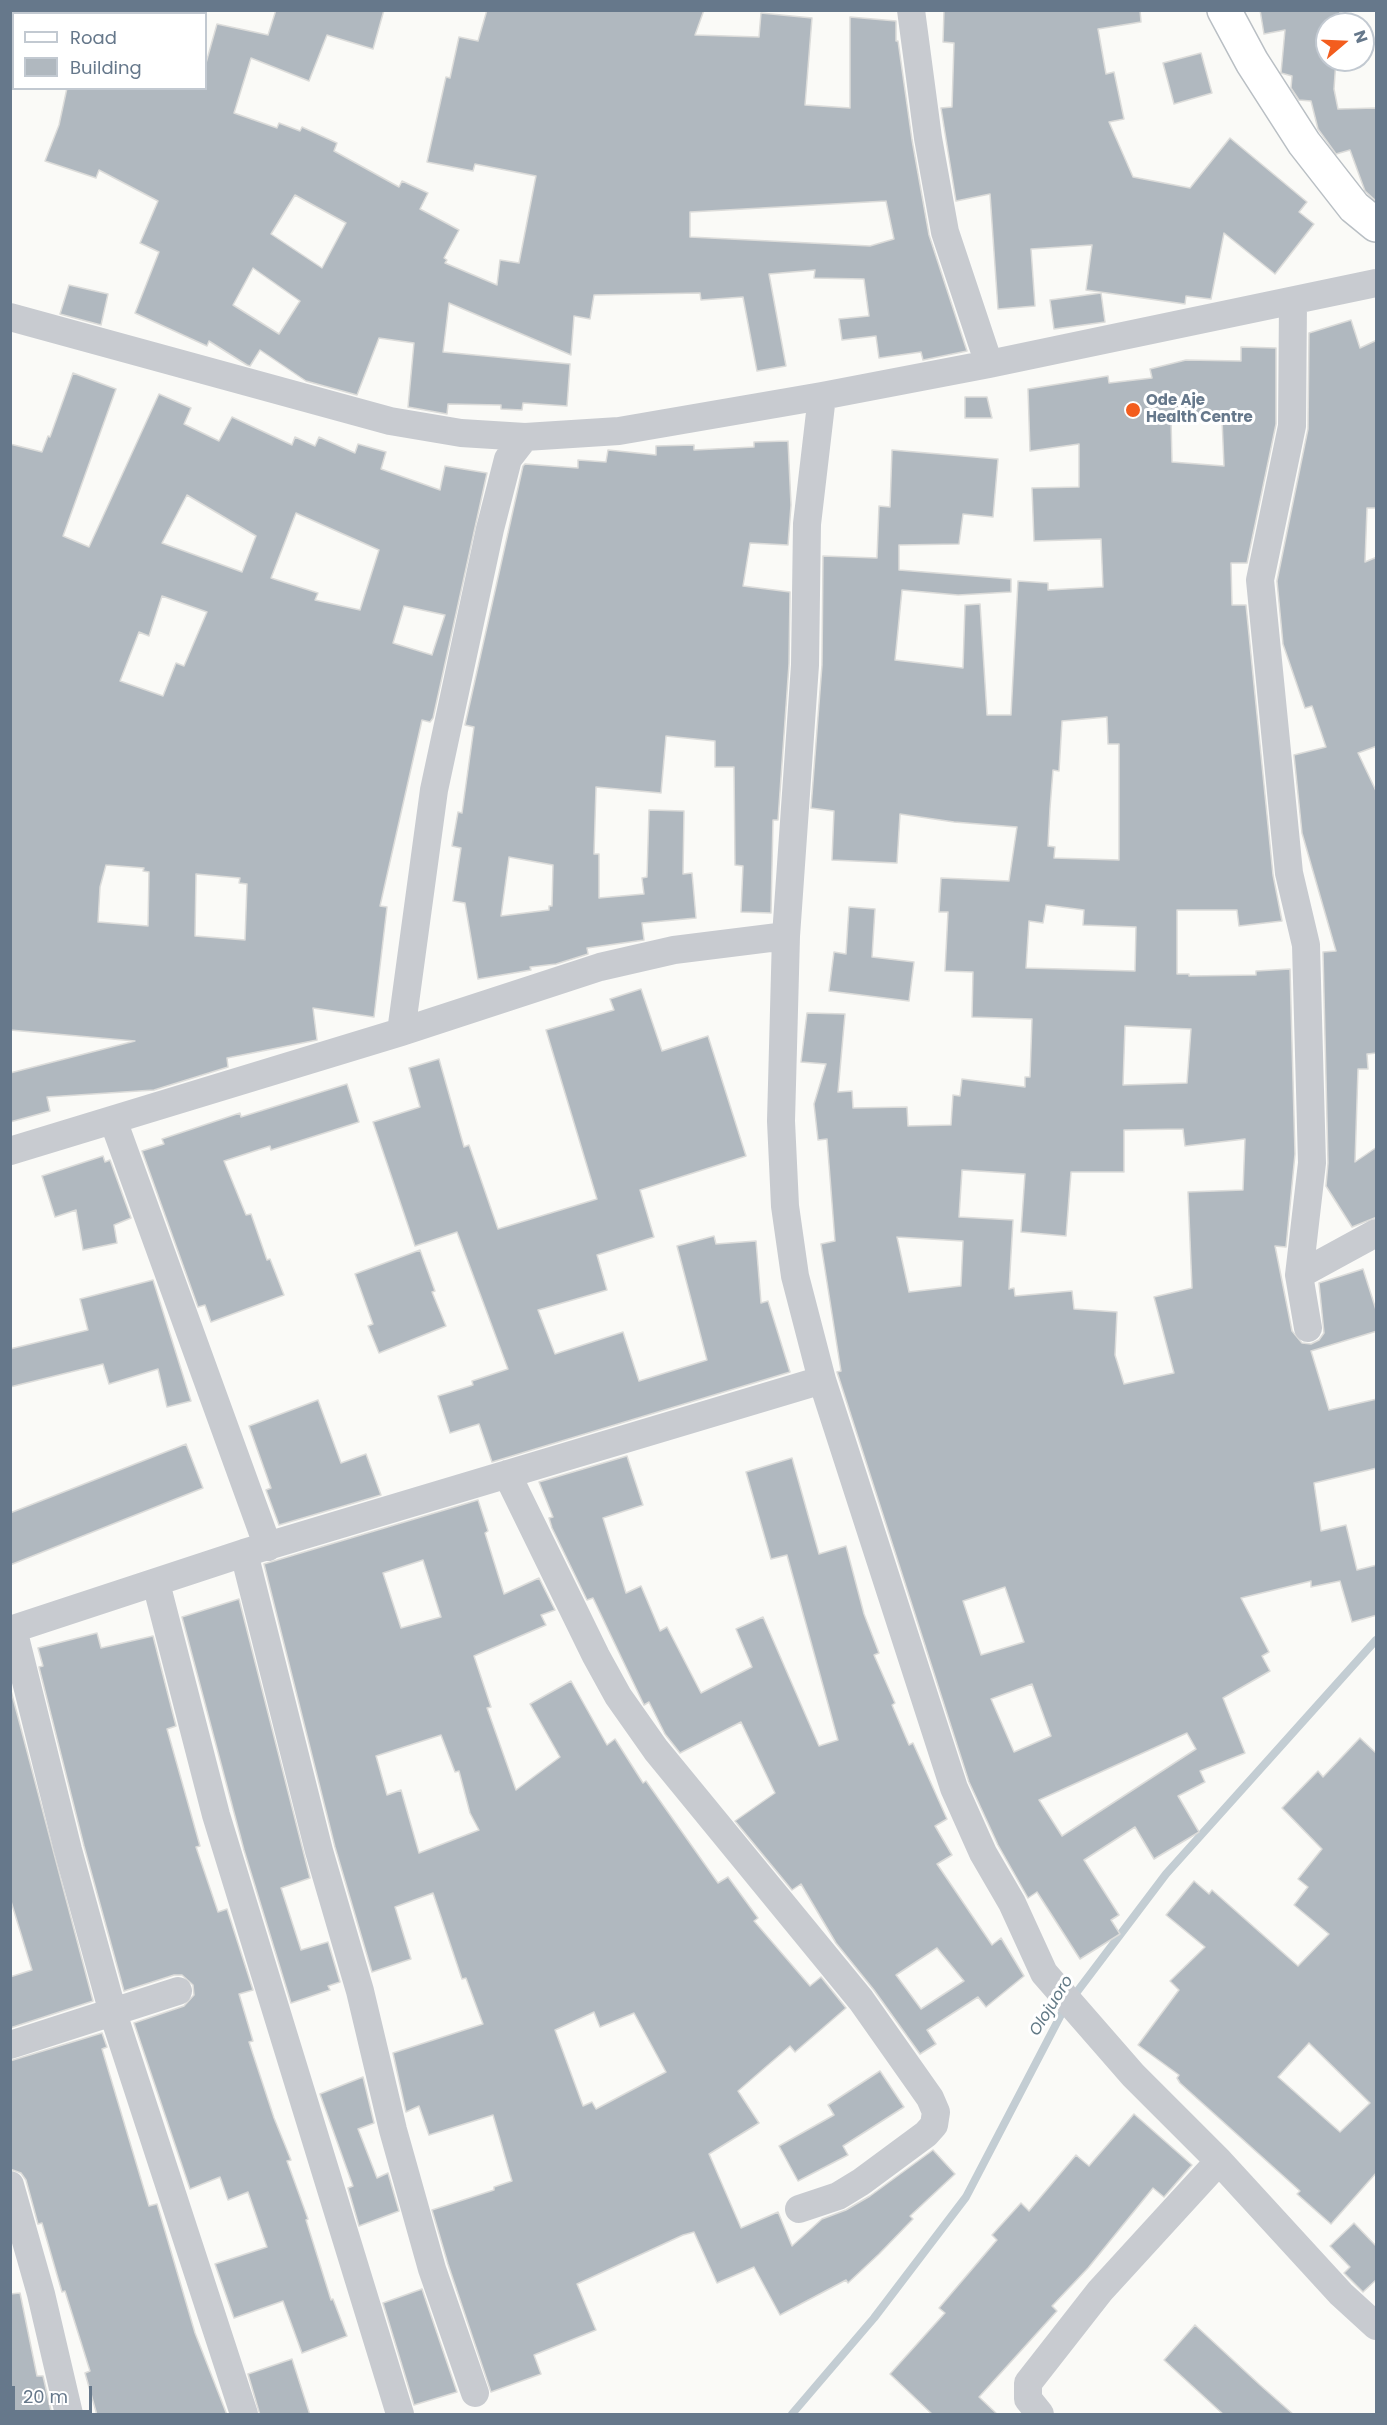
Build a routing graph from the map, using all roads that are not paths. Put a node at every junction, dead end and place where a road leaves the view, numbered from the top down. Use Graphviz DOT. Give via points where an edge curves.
graph roads {
  1 [pos="911,10"];
  2 [pos="1224,10"];
  3 [pos="1377,225"];
  4 [pos="1377,283"];
  5 [pos="1293,302"];
  6 [pos="10,317"];
  7 [pos="988,364"];
  8 [pos="822,396"];
  9 [pos="525,437"];
  10 [pos="786,936"];
  11 [pos="401,1032"];
  12 [pos="113,1120"];
  13 [pos="10,1151"];
  14 [pos="1377,1233"];
  15 [pos="1299,1275"];
  16 [pos="1308,1328"];
  17 [pos="822,1380"];
  18 [pos="507,1474"];
  19 [pos="256,1550"];
  20 [pos="156,1583"];
  21 [pos="12,1629"];
  22 [pos="178,1991"];
  23 [pos="113,2013"];
  24 [pos="10,2044"];
  25 [pos="1219,2161"];
  26 [pos="10,2185"];
  27 [pos="799,2209"];
  28 [pos="1377,2326"];
  29 [pos="475,2393"];
  30 [pos="69,2415"];
  31 [pos="244,2415"];
  32 [pos="400,2415"];
  33 [pos="1040,2415"];
  1 -- 7 [label="street" via="945,232"];
  2 -- 3 [label="main road" via="1304,143 1354,207"];
  4 -- 5 [label="street"];
  5 -- 7 [label="street"];
  5 -- 15 [label="street" via="1292,426 1260,580 1289,873 1306,945 1312,1163"];
  6 -- 9 [label="street" via="390,422 461,433"];
  7 -- 8 [label="street"];
  8 -- 9 [label="street" via="619,430"];
  8 -- 10 [label="street" via="807,524 805,665"];
  9 -- 11 [label="street" via="508,459 434,790"];
  10 -- 11 [label="street" via="674,950 600,967"];
  10 -- 17 [label="street" via="781,1121 785,1206 795,1276"];
  11 -- 12 [label="street"];
  12 -- 13 [label="street"];
  12 -- 19 [label="street"];
  14 -- 15 [label="street"];
  15 -- 16 [label="street"];
  17 -- 18 [label="street"];
  17 -- 25 [label="street" via="954,1788 983,1853 1012,1903 1044,1973 1133,2075"];
  18 -- 19 [label="street"];
  18 -- 27 [label="street" via="618,1696 656,1750 861,2000 936,2112 934,2125 926,2134 861,2182 838,2196"];
  19 -- 20 [label="street"];
  19 -- 29 [label="street" via="319,1851 360,1991 432,2269"];
  20 -- 21 [label="street"];
  20 -- 32 [label="street" via="216,1815"];
  21 -- 23 [label="street"];
  22 -- 23 [label="street"];
  23 -- 24 [label="street"];
  23 -- 31 [label="street"];
  25 -- 28 [label="street" via="1341,2294"];
  25 -- 33 [label="street" via="1100,2290 1028,2383 1028,2399"];
  26 -- 30 [label="street"];
}
